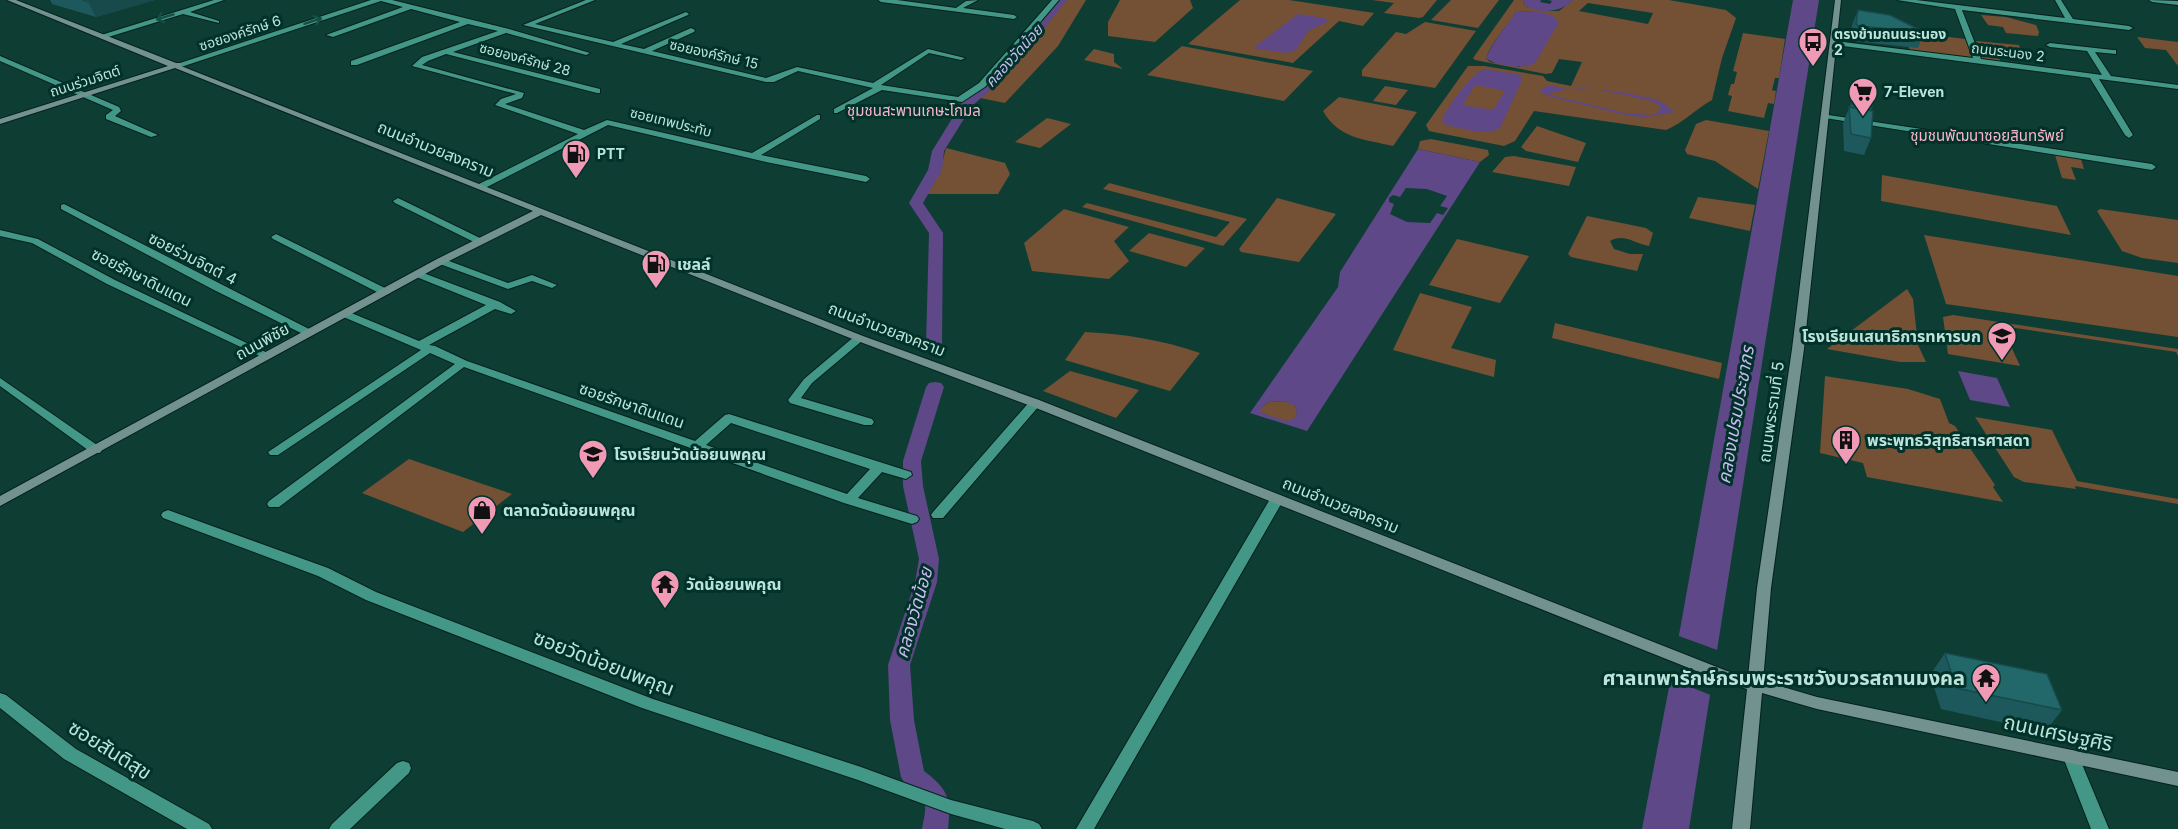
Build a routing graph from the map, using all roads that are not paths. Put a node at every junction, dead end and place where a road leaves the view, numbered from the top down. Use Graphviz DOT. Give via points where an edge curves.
graph roads {
  1 [pos="10,0"];
  2 [pos="221,0"];
  3 [pos="378,0"];
  4 [pos="384,0"];
  5 [pos="592,0"];
  6 [pos="881,0"];
  7 [pos="975,0"];
  8 [pos="1056,0"];
  9 [pos="1838,0"];
  10 [pos="1900,0"];
  11 [pos="2058,0"];
  12 [pos="2152,0"];
  13 [pos="2178,3"];
  14 [pos="410,7"];
  15 [pos="1958,7"];
  16 [pos="957,10"];
  17 [pos="184,12"];
  18 [pos="686,14"];
  19 [pos="1014,17"];
  20 [pos="2070,20"];
  21 [pos="467,21"];
  22 [pos="217,22"];
  23 [pos="529,25"];
  24 [pos="2129,28"];
  25 [pos="691,30"];
  26 [pos="506,31"];
  27 [pos="330,35"];
  28 [pos="102,36"];
  29 [pos="1835,43"];
  30 [pos="614,45"];
  31 [pos="2049,45"];
  32 [pos="2090,50"];
  33 [pos="446,52"];
  34 [pos="644,52"];
  35 [pos="2113,52"];
  36 [pos="586,53"];
  37 [pos="0,58"];
  38 [pos="961,58"];
  39 [pos="1978,62"];
  40 [pos="354,63"];
  41 [pos="178,65"];
  42 [pos="2093,76"];
  43 [pos="2108,78"];
  44 [pos="877,86"];
  45 [pos="2178,87"];
  46 [pos="597,92"];
  47 [pos="83,96"];
  48 [pos="837,111"];
  49 [pos="1825,116"];
  50 [pos="817,117"];
  51 [pos="0,122"];
  52 [pos="584,133"];
  53 [pos="154,135"];
  54 [pos="2129,135"];
  55 [pos="753,156"];
  56 [pos="2152,167"];
  57 [pos="866,179"];
  58 [pos="482,186"];
  59 [pos="398,201"];
  60 [pos="64,207"];
  61 [pos="541,211"];
  62 [pos="0,233"];
  63 [pos="276,237"];
  64 [pos="479,242"];
  65 [pos="441,261"];
  66 [pos="418,274"];
  67 [pos="552,285"];
  68 [pos="386,292"];
  69 [pos="496,304"];
  70 [pos="511,311"];
  71 [pos="345,314"];
  72 [pos="309,333"];
  73 [pos="859,338"];
  74 [pos="426,346"];
  75 [pos="268,356"];
  76 [pos="463,363"];
  77 [pos="0,381"];
  78 [pos="1035,403"];
  79 [pos="868,422"];
  80 [pos="697,446"];
  81 [pos="96,450"];
  82 [pos="274,452"];
  83 [pos="879,467"];
  84 [pos="906,475"];
  85 [pos="1277,499"];
  86 [pos="849,500"];
  87 [pos="0,502"];
  88 [pos="274,504"];
  89 [pos="168,515"];
  90 [pos="938,515"];
  91 [pos="912,519"];
  92 [pos="1754,686"];
  93 [pos="0,699"];
  94 [pos="2071,757"];
  95 [pos="403,768"];
  96 [pos="2178,779"];
  97 [pos="203,829"];
  98 [pos="338,829"];
  99 [pos="1034,829"];
  100 [pos="1084,829"];
  101 [pos="1741,829"];
  102 [pos="2100,829"];
  1 -- 28 [label="street, ถนนอำนวยสงคราม"];
  2 -- 17 [label="street"];
  41 -- 3 [label="street, ซอยองค์รักษ์ 6, one-way"];
  4 -- 14 [label="street"];
  5 -- 23 [label="street, ซอยองค์รักษ์ 28"];
  6 -- 16 [label="street"];
  7 -- 16 [label="street"];
  8 -- 44 [label="street, ซอยองค์รักษ์ 15" via="982,85 963,99"];
  9 -- 29 [label="street, ถนนพระรามที่ 5"];
  10 -- 15 [label="street"];
  11 -- 20 [label="street"];
  12 -- 13 [label="street"];
  14 -- 21 [label="street"];
  14 -- 27 [label="street"];
  15 -- 20 [label="street"];
  15 -- 39 [label="street"];
  16 -- 19 [label="street"];
  17 -- 22 [label="street"];
  17 -- 28 [label="street, one-way"];
  18 -- 30 [label="street"];
  20 -- 24 [label="street"];
  21 -- 26 [label="street"];
  21 -- 40 [label="street"];
  23 -- 26 [label="street, ซอยองค์รักษ์ 28"];
  23 -- 30 [label="street, ซอยองค์รักษ์ 15"];
  25 -- 34 [label="street"];
  26 -- 33 [label="street, ซอยองค์รักษ์ 28"];
  26 -- 36 [label="street"];
  28 -- 41 [label="street, ถนนอำนวยสงคราม"];
  29 -- 39 [label="street, ถนนระนอง 2"];
  29 -- 49 [label="street, ถนนพระรามที่ 5"];
  30 -- 34 [label="street, ซอยองค์รักษ์ 15"];
  31 -- 32 [label="street"];
  32 -- 35 [label="street"];
  32 -- 43 [label="street"];
  33 -- 46 [label="street, ซอยองค์รักษ์ 28"];
  33 -- 52 [label="street, ซอยองค์รักษ์ 28" via="416,66 520,93 499,105"];
  34 -- 44 [label="street, ซอยองค์รักษ์ 15" via="766,80 797,69"];
  37 -- 47 [label="street"];
  38 -- 44 [label="street" via="928,51"];
  39 -- 42 [label="street, ถนนระนอง 2"];
  41 -- 47 [label="street, ถนนร่วมจิตต์"];
  41 -- 58 [label="street, ถนนอำนวยสงคราม"];
  42 -- 43 [label="street, ถนนระนอง 2"];
  42 -- 54 [label="street"];
  43 -- 45 [label="street, ถนนระนอง 2"];
  44 -- 48 [label="street"];
  47 -- 51 [label="street, ถนนร่วมจิตต์"];
  47 -- 53 [label="street" via="117,111 109,117"];
  49 -- 56 [label="street"];
  49 -- 92 [label="street, ถนนพระรามที่ 5"];
  50 -- 55 [label="street"];
  52 -- 55 [label="street, ซอยเทพประทับ" via="607,122 617,123"];
  52 -- 58 [label="street, ซอยเทพประทับ"];
  55 -- 57 [label="street, ซอยเทพประทับ"];
  58 -- 61 [label="street, ถนนอำนวยสงคราม"];
  59 -- 64 [label="street"];
  60 -- 72 [label="street, ซอยร่วมจิตต์ 4"];
  61 -- 64 [label="street, ถนนพิชัย"];
  61 -- 73 [label="street, ถนนอำนวยสงคราม"];
  62 -- 75 [label="street, ซอยรักษาดินแดน" via="35,241 111,282"];
  63 -- 68 [label="street"];
  64 -- 65 [label="street, ถนนพิชัย"];
  65 -- 66 [label="street, ถนนพิชัย"];
  65 -- 67 [label="street" via="508,286 532,278"];
  66 -- 68 [label="street, ถนนพิชัย"];
  66 -- 69 [label="street"];
  68 -- 71 [label="street, ถนนพิชัย"];
  69 -- 70 [label="street"];
  69 -- 74 [label="street"];
  71 -- 72 [label="street, ถนนพิชัย"];
  71 -- 74 [label="street, ซอยรักษาดินแดน"];
  72 -- 75 [label="street, ถนนพิชัย"];
  73 -- 78 [label="street, ถนนอำนวยสงคราม"];
  73 -- 79 [label="street" via="808,381 795,400"];
  74 -- 76 [label="street, ซอยรักษาดินแดน"];
  74 -- 82 [label="street"];
  75 -- 81 [label="street, ถนนพิชัย"];
  76 -- 80 [label="street, ซอยรักษาดินแดน"];
  76 -- 88 [label="street"];
  77 -- 81 [label="street"];
  78 -- 85 [label="street, ถนนอำนวยสงคราม"];
  78 -- 90 [label="street"];
  80 -- 83 [label="street" via="729,418"];
  80 -- 86 [label="street, ซอยรักษาดินแดน"];
  81 -- 87 [label="street, ถนนพิชัย"];
  83 -- 84 [label="street"];
  83 -- 86 [label="street"];
  85 -- 92 [label="street, ถนนอำนวยสงคราม"];
  85 -- 100 [label="street"];
  86 -- 91 [label="street, ซอยรักษาดินแดน"];
  89 -- 99 [label="street, ซอยวัดน้อยนพคุณ" via="323,572 370,596 648,704 951,807"];
  92 -- 94 [label="street, ถนนเศรษฐศิริ"];
  92 -- 101 [label="street, ถนนพระรามที่ 5"];
  93 -- 97 [label="street, ซอยสันติสุข" via="70,754"];
  94 -- 96 [label="street, ถนนเศรษฐศิริ"];
  94 -- 102 [label="street"];
  95 -- 98 [label="street"];
}
